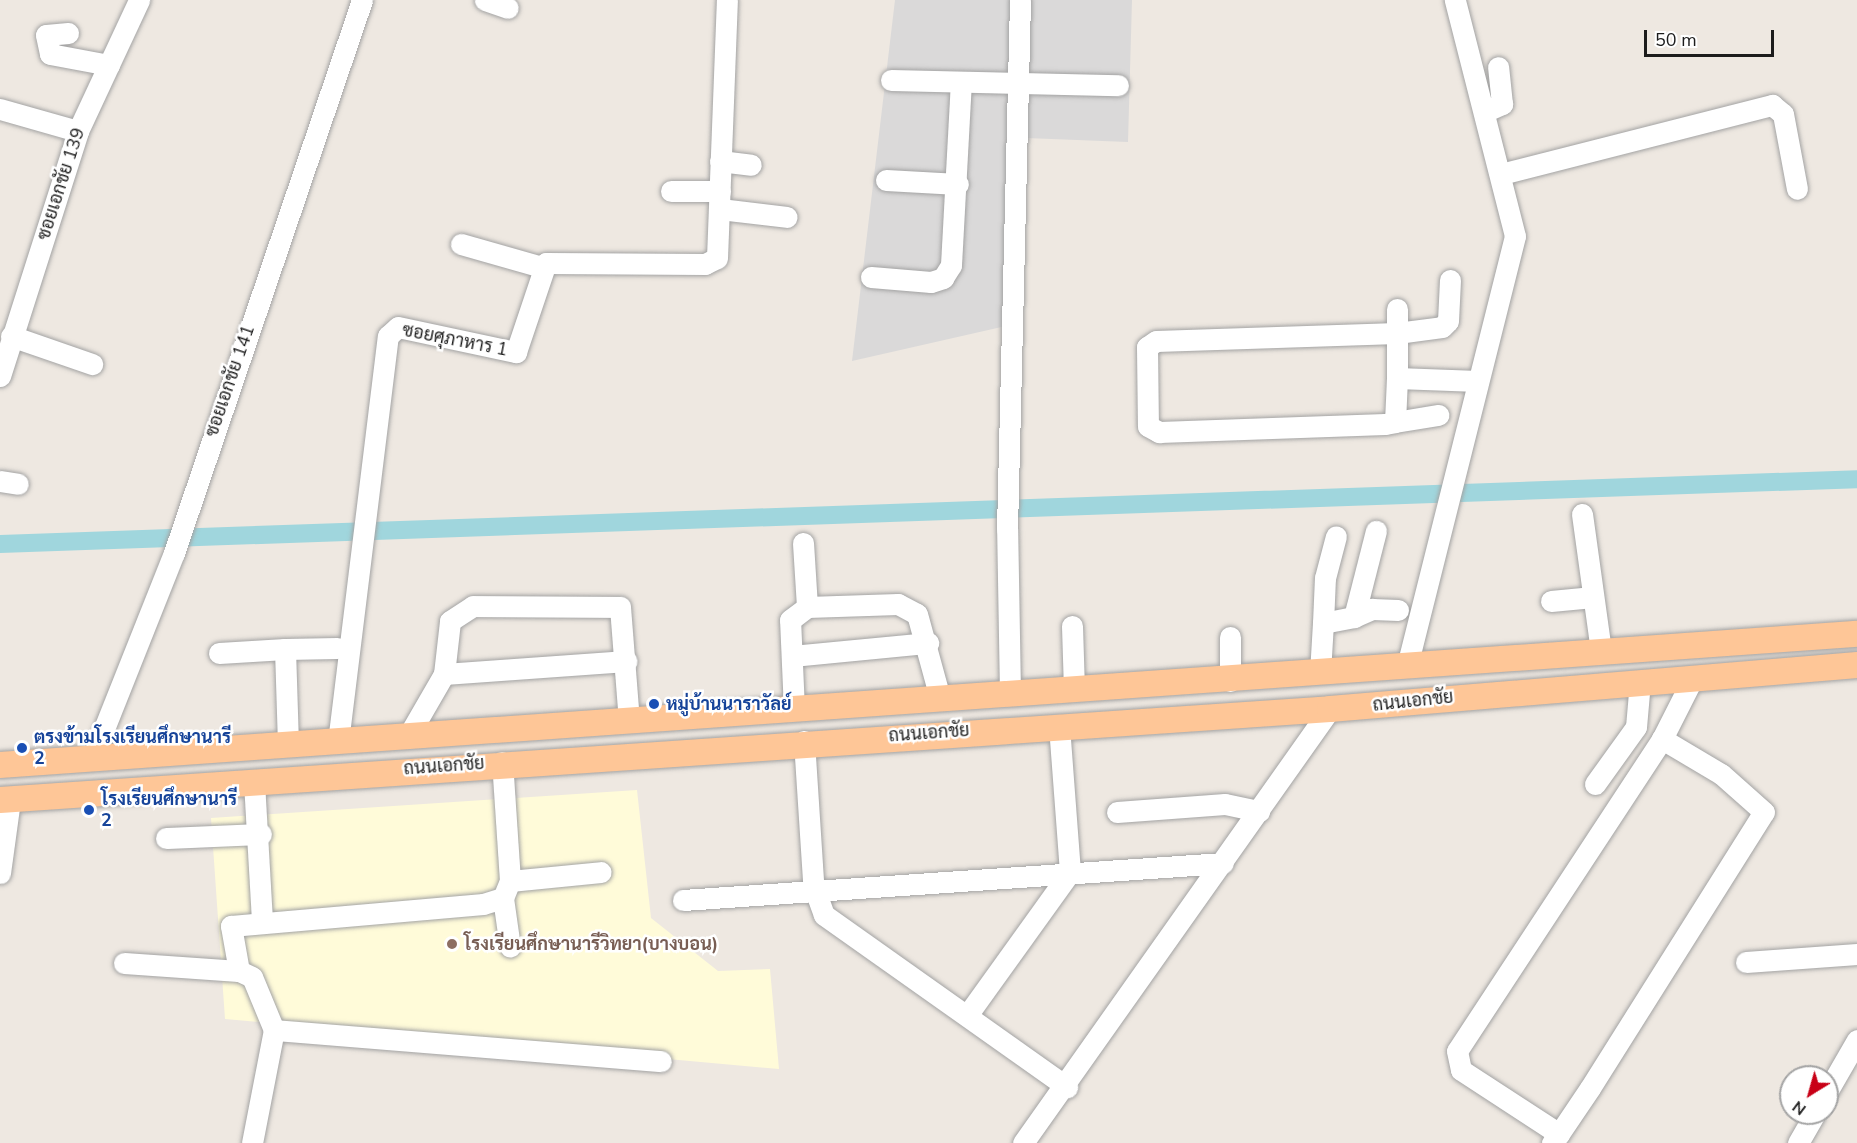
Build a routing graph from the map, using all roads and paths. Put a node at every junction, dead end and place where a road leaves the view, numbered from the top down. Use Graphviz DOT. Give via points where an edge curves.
graph roads {
  1 [pos="138,0"];
  2 [pos="362,0"];
  3 [pos="485,0"];
  4 [pos="728,0"];
  5 [pos="1020,0"];
  6 [pos="1455,0"];
  7 [pos="508,8"];
  8 [pos="68,33"];
  9 [pos="109,66"];
  10 [pos="1498,67"];
  11 [pos="891,80"];
  12 [pos="1018,81"];
  13 [pos="961,83"];
  14 [pos="1118,85"];
  15 [pos="0,109"];
  16 [pos="1484,112"];
  17 [pos="78,131"];
  18 [pos="720,161"];
  19 [pos="752,165"];
  20 [pos="1501,174"];
  21 [pos="886,180"];
  22 [pos="958,184"];
  23 [pos="1797,189"];
  24 [pos="671,191"];
  25 [pos="720,200"];
  26 [pos="787,217"];
  27 [pos="461,243"];
  28 [pos="542,267"];
  29 [pos="871,278"];
  30 [pos="1450,280"];
  31 [pos="1397,309"];
  32 [pos="1397,333"];
  33 [pos="11,336"];
  34 [pos="92,364"];
  35 [pos="0,376"];
  36 [pos="1397,378"];
  37 [pos="1478,381"];
  38 [pos="1438,415"];
  39 [pos="1395,422"];
  40 [pos="1582,514"];
  41 [pos="1376,531"];
  42 [pos="1336,536"];
  43 [pos="803,543"];
  44 [pos="1593,597"];
  45 [pos="1551,601"];
  46 [pos="807,607"];
  47 [pos="1398,610"];
  48 [pos="1354,617"];
  49 [pos="1323,623"];
  50 [pos="1072,626"];
  51 [pos="1857,634"];
  52 [pos="1230,637"];
  53 [pos="928,643"];
  54 [pos="337,648"];
  55 [pos="285,649"];
  56 [pos="1601,651"];
  57 [pos="219,653"];
  58 [pos="792,656"];
  59 [pos="627,661"];
  60 [pos="1857,665"];
  61 [pos="1407,666"];
  62 [pos="1331,672"];
  63 [pos="444,674"];
  64 [pos="1693,678"];
  65 [pos="1230,681"];
  66 [pos="1640,681"];
  67 [pos="1074,690"];
  68 [pos="1010,693"];
  69 [pos="940,698"];
  70 [pos="1330,709"];
  71 [pos="794,710"];
  72 [pos="629,721"];
  73 [pos="1059,725"];
  74 [pos="407,738"];
  75 [pos="1662,739"];
  76 [pos="804,741"];
  77 [pos="288,742"];
  78 [pos="338,742"];
  79 [pos="92,759"];
  80 [pos="502,762"];
  81 [pos="0,765"];
  82 [pos="254,782"];
  83 [pos="1595,784"];
  84 [pos="5,800"];
  85 [pos="1259,811"];
  86 [pos="1117,812"];
  87 [pos="261,834"];
  88 [pos="166,838"];
  89 [pos="1223,863"];
  90 [pos="601,872"];
  91 [pos="1070,872"];
  92 [pos="0,873"];
  93 [pos="506,889"];
  94 [pos="815,894"];
  95 [pos="683,900"];
  96 [pos="262,922"];
  97 [pos="510,947"];
  98 [pos="1857,954"];
  99 [pos="1746,962"];
  100 [pos="124,963"];
  101 [pos="239,971"];
  102 [pos="968,1014"];
  103 [pos="274,1030"];
  104 [pos="1857,1040"];
  105 [pos="661,1061"];
  106 [pos="1839,1071"];
  107 [pos="1067,1087"];
  108 [pos="1808,1125"];
  109 [pos="1555,1138"];
  110 [pos="252,1143"];
  111 [pos="1023,1143"];
  112 [pos="1798,1143"];
  1 -- 9 [label="street, ซอยเอกชัย 139"];
  2 -- 79 [label="street, ซอยเอกชัย 141" via="174,553"];
  3 -- 7 [label="street"];
  4 -- 18 [label="street"];
  5 -- 12 [label="street"];
  6 -- 16 [label="street"];
  8 -- 9 [label="street" via="46,35 50,54"];
  9 -- 17 [label="street, ซอยเอกชัย 139"];
  10 -- 16 [label="street" via="1502,104"];
  11 -- 13 [label="street"];
  12 -- 13 [label="street"];
  12 -- 14 [label="street"];
  12 -- 68 [label="street" via="1007,529"];
  13 -- 22 [label="street"];
  15 -- 17 [label="street"];
  16 -- 20 [label="street"];
  17 -- 33 [label="street, ซอยเอกชัย 139"];
  18 -- 19 [label="street"];
  18 -- 25 [label="street"];
  20 -- 23 [label="street" via="1772,105 1784,114"];
  20 -- 37 [label="street" via="1513,223 1513,253"];
  21 -- 22 [label="street"];
  22 -- 29 [label="street" via="951,265 944,278 932,282"];
  24 -- 25 [label="street"];
  25 -- 26 [label="street"];
  25 -- 28 [label="street" via="718,251 711,263 554,260"];
  27 -- 28 [label="street"];
  28 -- 78 [label="street, ซอยศุภาหาร 1" via="516,352 393,330 365,493"];
  30 -- 32 [label="street" via="1447,324"];
  31 -- 32 [label="street"];
  32 -- 36 [label="street"];
  32 -- 39 [label="street" via="1156,341 1147,347 1148,426 1160,432"];
  33 -- 34 [label="street"];
  33 -- 35 [label="street, ซอยเอกชัย 139"];
  36 -- 37 [label="street"];
  36 -- 39 [label="street"];
  37 -- 61 [label="street"];
  38 -- 39 [label="street"];
  40 -- 44 [label="street"];
  41 -- 48 [label="street"];
  42 -- 49 [label="street" via="1325,578"];
  43 -- 46 [label="street"];
  44 -- 45 [label="street"];
  44 -- 56 [label="street"];
  46 -- 53 [label="street" via="898,604 917,614"];
  46 -- 58 [label="street" via="790,620"];
  47 -- 48 [label="street" via="1372,609"];
  48 -- 49 [label="street"];
  49 -- 62 [label="street"];
  50 -- 67 [label="street"];
  51 -- 56 [label="main road, ถนนเอกชัย"];
  52 -- 65 [label="street"];
  53 -- 58 [label="street"];
  53 -- 69 [label="street"];
  54 -- 55 [label="street"];
  55 -- 57 [label="street"];
  55 -- 77 [label="street"];
  56 -- 61 [label="main road, ถนนเอกชัย"];
  58 -- 71 [label="street"];
  59 -- 63 [label="street"];
  59 -- 63 [label="street" via="625,621 616,606 473,606 450,621"];
  59 -- 72 [label="street"];
  60 -- 64 [label="main road, ถนนเอกชัย"];
  61 -- 62 [label="main road, ถนนเอกชัย"];
  62 -- 65 [label="main road, ถนนเอกชัย"];
  62 -- 70 [label="main road"];
  63 -- 74 [label="street"];
  64 -- 66 [label="main road, ถนนเอกชัย"];
  64 -- 75 [label="street"];
  65 -- 67 [label="main road, ถนนเอกชัย"];
  66 -- 70 [label="main road, ถนนเอกชัย"];
  66 -- 83 [label="street" via="1636,728"];
  67 -- 68 [label="main road, ถนนเอกชัย"];
  68 -- 69 [label="main road, ถนนเอกชัย"];
  69 -- 71 [label="main road, ถนนเอกชัย"];
  70 -- 73 [label="main road, ถนนเอกชัย"];
  70 -- 85 [label="street"];
  71 -- 72 [label="main road, ถนนเอกชัย"];
  72 -- 74 [label="main road, ถนนเอกชัย"];
  73 -- 76 [label="main road, ถนนเอกชัย"];
  73 -- 91 [label="street"];
  74 -- 78 [label="main road, ถนนเอกชัย"];
  75 -- 109 [label="street" via="1457,1051 1461,1070"];
  75 -- 109 [label="street" via="1721,774 1764,812"];
  76 -- 80 [label="main road, ถนนเอกชัย"];
  76 -- 94 [label="street"];
  77 -- 78 [label="main road, ถนนเอกชัย"];
  77 -- 79 [label="main road, ถนนเอกชัย"];
  79 -- 81 [label="main road, ถนนเอกชัย"];
  80 -- 82 [label="main road, ถนนเอกชัย"];
  80 -- 93 [label="street"];
  82 -- 84 [label="main road, ถนนเอกชัย"];
  82 -- 87 [label="street"];
  84 -- 92 [label="street"];
  85 -- 86 [label="street" via="1225,804"];
  85 -- 89 [label="street"];
  87 -- 88 [label="street"];
  87 -- 96 [label="street"];
  89 -- 91 [label="street"];
  89 -- 107 [label="street"];
  90 -- 93 [label="street"];
  91 -- 94 [label="street"];
  91 -- 102 [label="street"];
  93 -- 96 [label="street" via="483,904"];
  93 -- 97 [label="street"];
  94 -- 95 [label="street"];
  94 -- 102 [label="street" via="824,915"];
  96 -- 101 [label="street" via="235,923 230,928"];
  98 -- 99 [label="street"];
  100 -- 101 [label="street"];
  101 -- 103 [label="street" via="252,977"];
  102 -- 107 [label="street"];
  103 -- 105 [label="street"];
  103 -- 110 [label="street"];
  104 -- 106 [label="street"];
  107 -- 111 [label="street"];
  108 -- 112 [label="street"];
}
